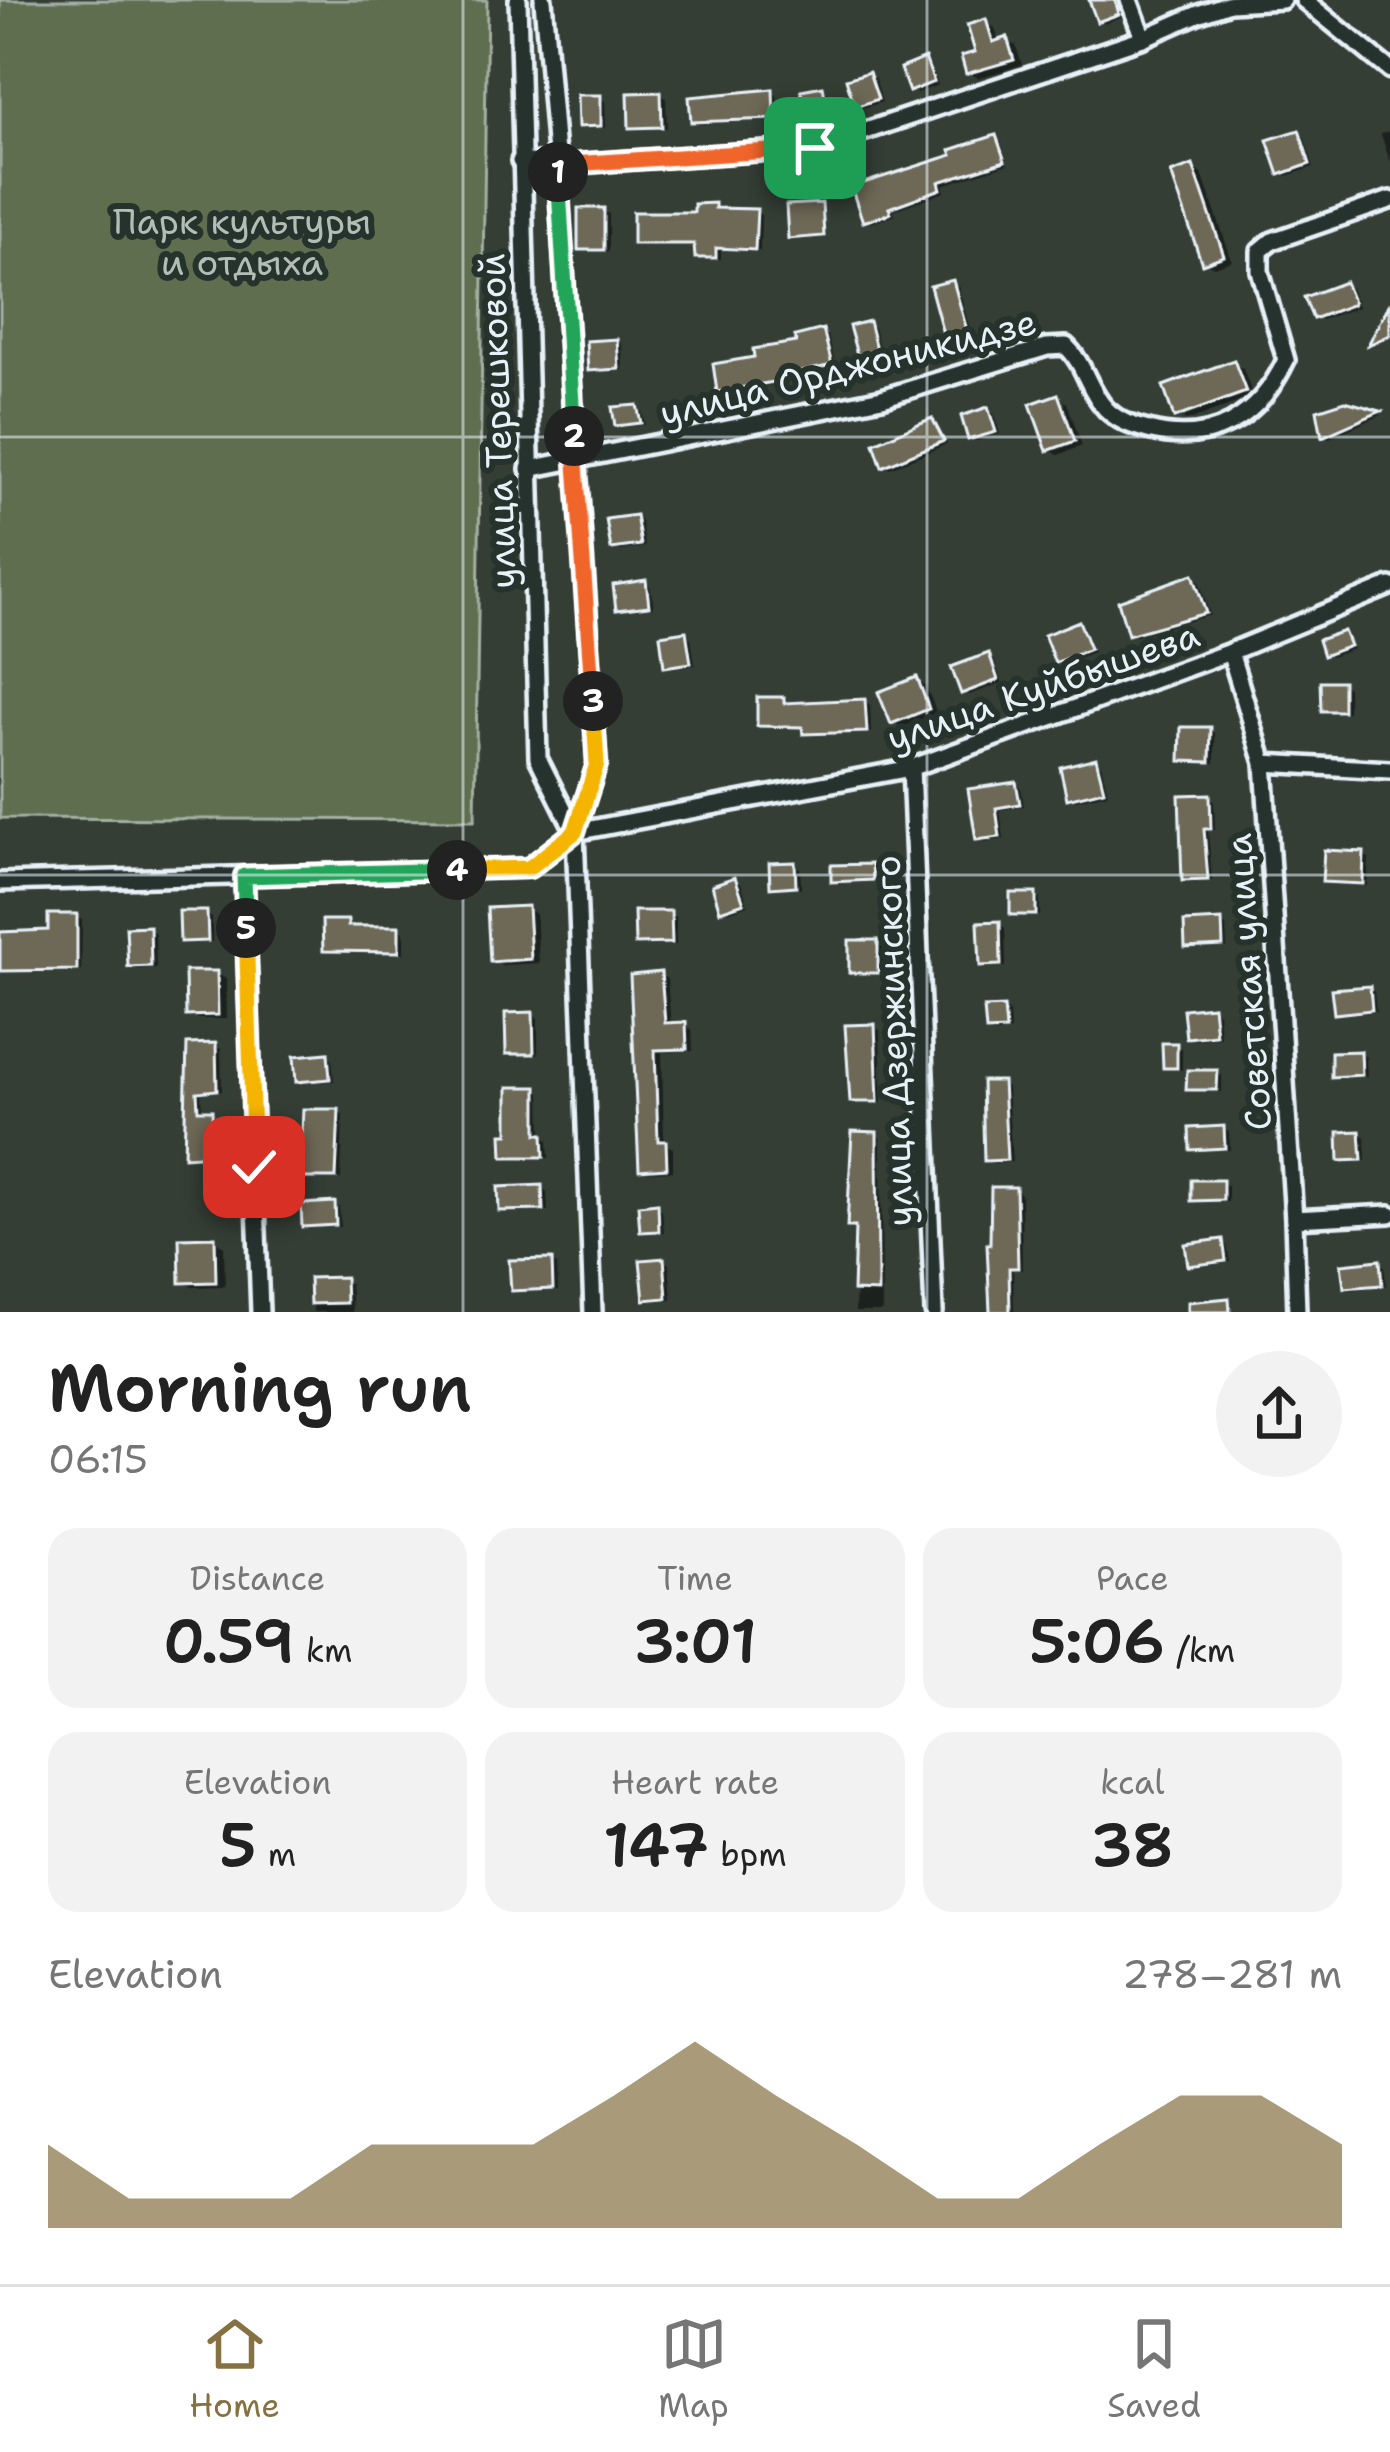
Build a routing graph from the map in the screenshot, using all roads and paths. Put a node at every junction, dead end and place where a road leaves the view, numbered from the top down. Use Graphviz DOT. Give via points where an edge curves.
graph roads {
  1 [pos="518,0"];
  2 [pos="543,0"];
  3 [pos="1129,0"];
  4 [pos="1282,0"];
  5 [pos="1304,0"];
  6 [pos="1143,38"];
  7 [pos="1390,70"];
  8 [pos="520,161"];
  9 [pos="557,165"];
  10 [pos="1390,200"];
  11 [pos="575,461"];
  12 [pos="529,469"];
  13 [pos="1390,586"];
  14 [pos="1230,652"];
  15 [pos="1264,763"];
  16 [pos="911,768"];
  17 [pos="1390,770"];
  18 [pos="575,832"];
  19 [pos="244,876"];
  20 [pos="0,882"];
  21 [pos="1390,1214"];
  22 [pos="1294,1219"];
  23 [pos="260,1312"];
  24 [pos="593,1312"];
  25 [pos="934,1312"];
  26 [pos="1297,1312"];
  1 -- 8 [label="street, улица Терешковой"];
  2 -- 9 [label="street, улица Терешковой"];
  3 -- 6 [label="street"];
  4 -- 6 [label="street" via="1230,4"];
  5 -- 7 [label="street"];
  6 -- 9 [label="street" via="815,148"];
  8 -- 9 [label="street"];
  8 -- 12 [label="street, улица Терешковой"];
  9 -- 11 [label="street, улица Терешковой"];
  10 -- 11 [label="street, улица Орджоникидзе" via="1260,251 1286,360 1252,410 1220,428 1186,437 1128,424 1109,413 1066,346 882,398"];
  11 -- 12 [label="street, улица Орджоникидзе"];
  11 -- 18 [label="street, улица Терешковой" via="597,764"];
  12 -- 18 [label="street, улица Терешковой" via="538,758"];
  13 -- 14 [label="street, улица Куйбышева"];
  14 -- 15 [label="street, Советская улица"];
  14 -- 16 [label="street, улица Куйбышева"];
  15 -- 17 [label="street"];
  15 -- 22 [label="street, Советская улица"];
  16 -- 18 [label="street, улица Куйбышева"];
  16 -- 25 [label="street, улица Дзержинского"];
  18 -- 19 [label="street, улица Куйбышева" via="529,868"];
  18 -- 24 [label="street, улица Терешковой"];
  19 -- 20 [label="street, улица Куйбышева"];
  19 -- 23 [label="street"];
  21 -- 22 [label="street"];
  22 -- 26 [label="street, Советская улица"];
}
